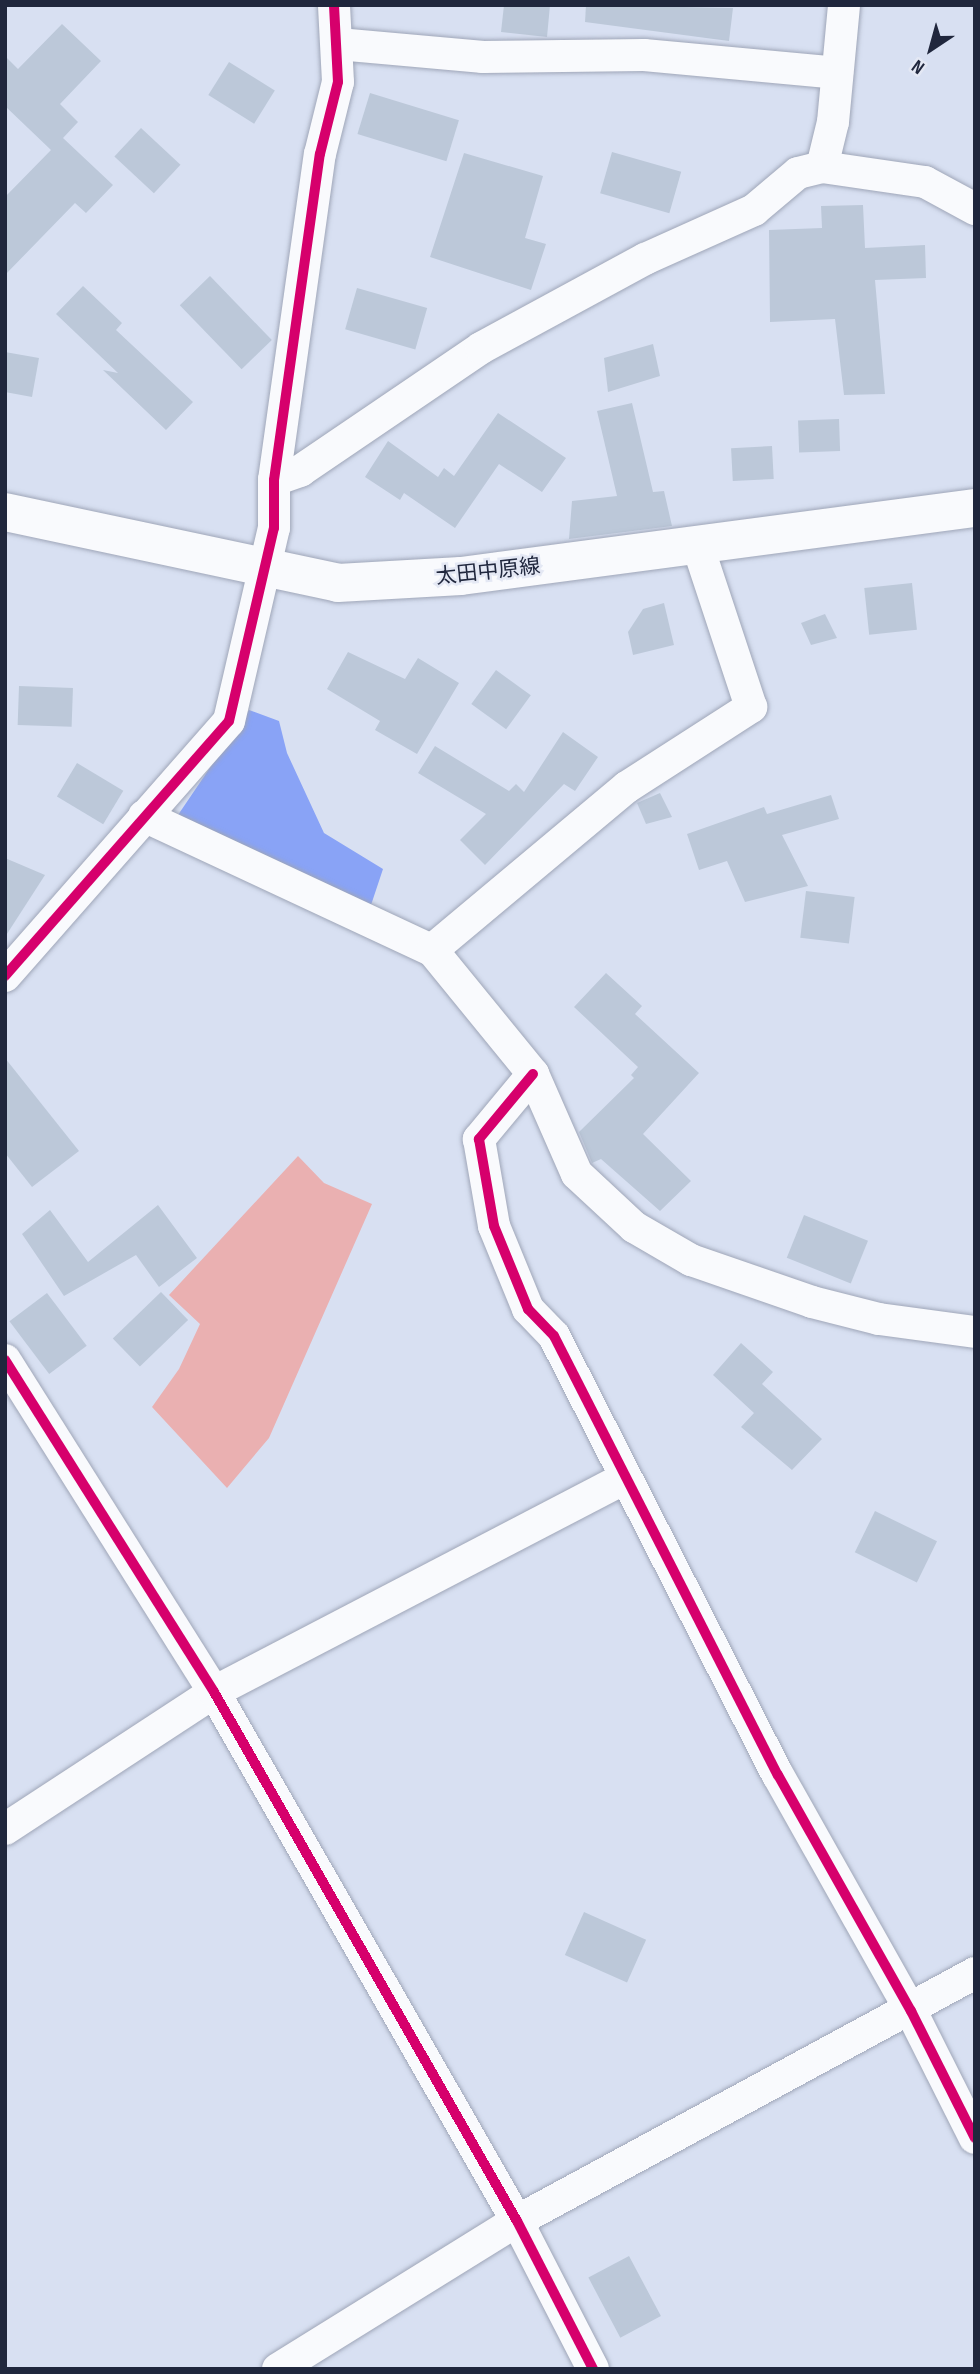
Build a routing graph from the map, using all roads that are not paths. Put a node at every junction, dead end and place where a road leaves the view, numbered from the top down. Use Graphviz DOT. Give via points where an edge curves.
graph roads {
  1 [pos="334,5"];
  2 [pos="844,5"];
  3 [pos="338,44"];
  4 [pos="837,73"];
  5 [pos="822,167"];
  6 [pos="975,209"];
  7 [pos="274,480"];
  8 [pos="975,508"];
  9 [pos="5,512"];
  10 [pos="698,547"];
  11 [pos="268,566"];
  12 [pos="144,816"];
  13 [pos="432,950"];
  14 [pos="5,976"];
  15 [pos="533,1074"];
  16 [pos="975,1332"];
  17 [pos="5,1360"];
  18 [pos="624,1479"];
  19 [pos="214,1692"];
  20 [pos="5,1829"];
  21 [pos="975,1973"];
  22 [pos="911,2011"];
  23 [pos="975,2138"];
  24 [pos="517,2221"];
  25 [pos="278,2369"];
  26 [pos="593,2369"];
  1 -- 3 [label="street"];
  2 -- 4 [label="street"];
  3 -- 4 [label="street" via="483,57 669,56"];
  3 -- 7 [label="street" via="338,82 320,154"];
  4 -- 5 [label="street"];
  5 -- 6 [label="street" via="925,182"];
  5 -- 7 [label="street" via="798,173 754,210 645,259 481,348 300,471"];
  7 -- 11 [label="street"];
  8 -- 10 [label="main road, 太田中原線"];
  9 -- 11 [label="main road, 太田中原線"];
  10 -- 11 [label="main road, 太田中原線" via="461,576 338,583"];
  10 -- 13 [label="street" via="751,707 627,787"];
  11 -- 12 [label="street" via="229,721"];
  12 -- 13 [label="street"];
  12 -- 14 [label="street"];
  13 -- 15 [label="street"];
  15 -- 16 [label="street" via="577,1174 634,1227 691,1259 812,1302 879,1319"];
  15 -- 18 [label="street" via="479,1139 494,1226 527,1309 554,1336"];
  17 -- 19 [label="street"];
  18 -- 19 [label="street"];
  18 -- 22 [label="street" via="778,1775"];
  19 -- 20 [label="street"];
  19 -- 24 [label="street"];
  21 -- 22 [label="street"];
  22 -- 23 [label="street"];
  22 -- 24 [label="street"];
  24 -- 25 [label="street"];
  24 -- 26 [label="street"];
}
